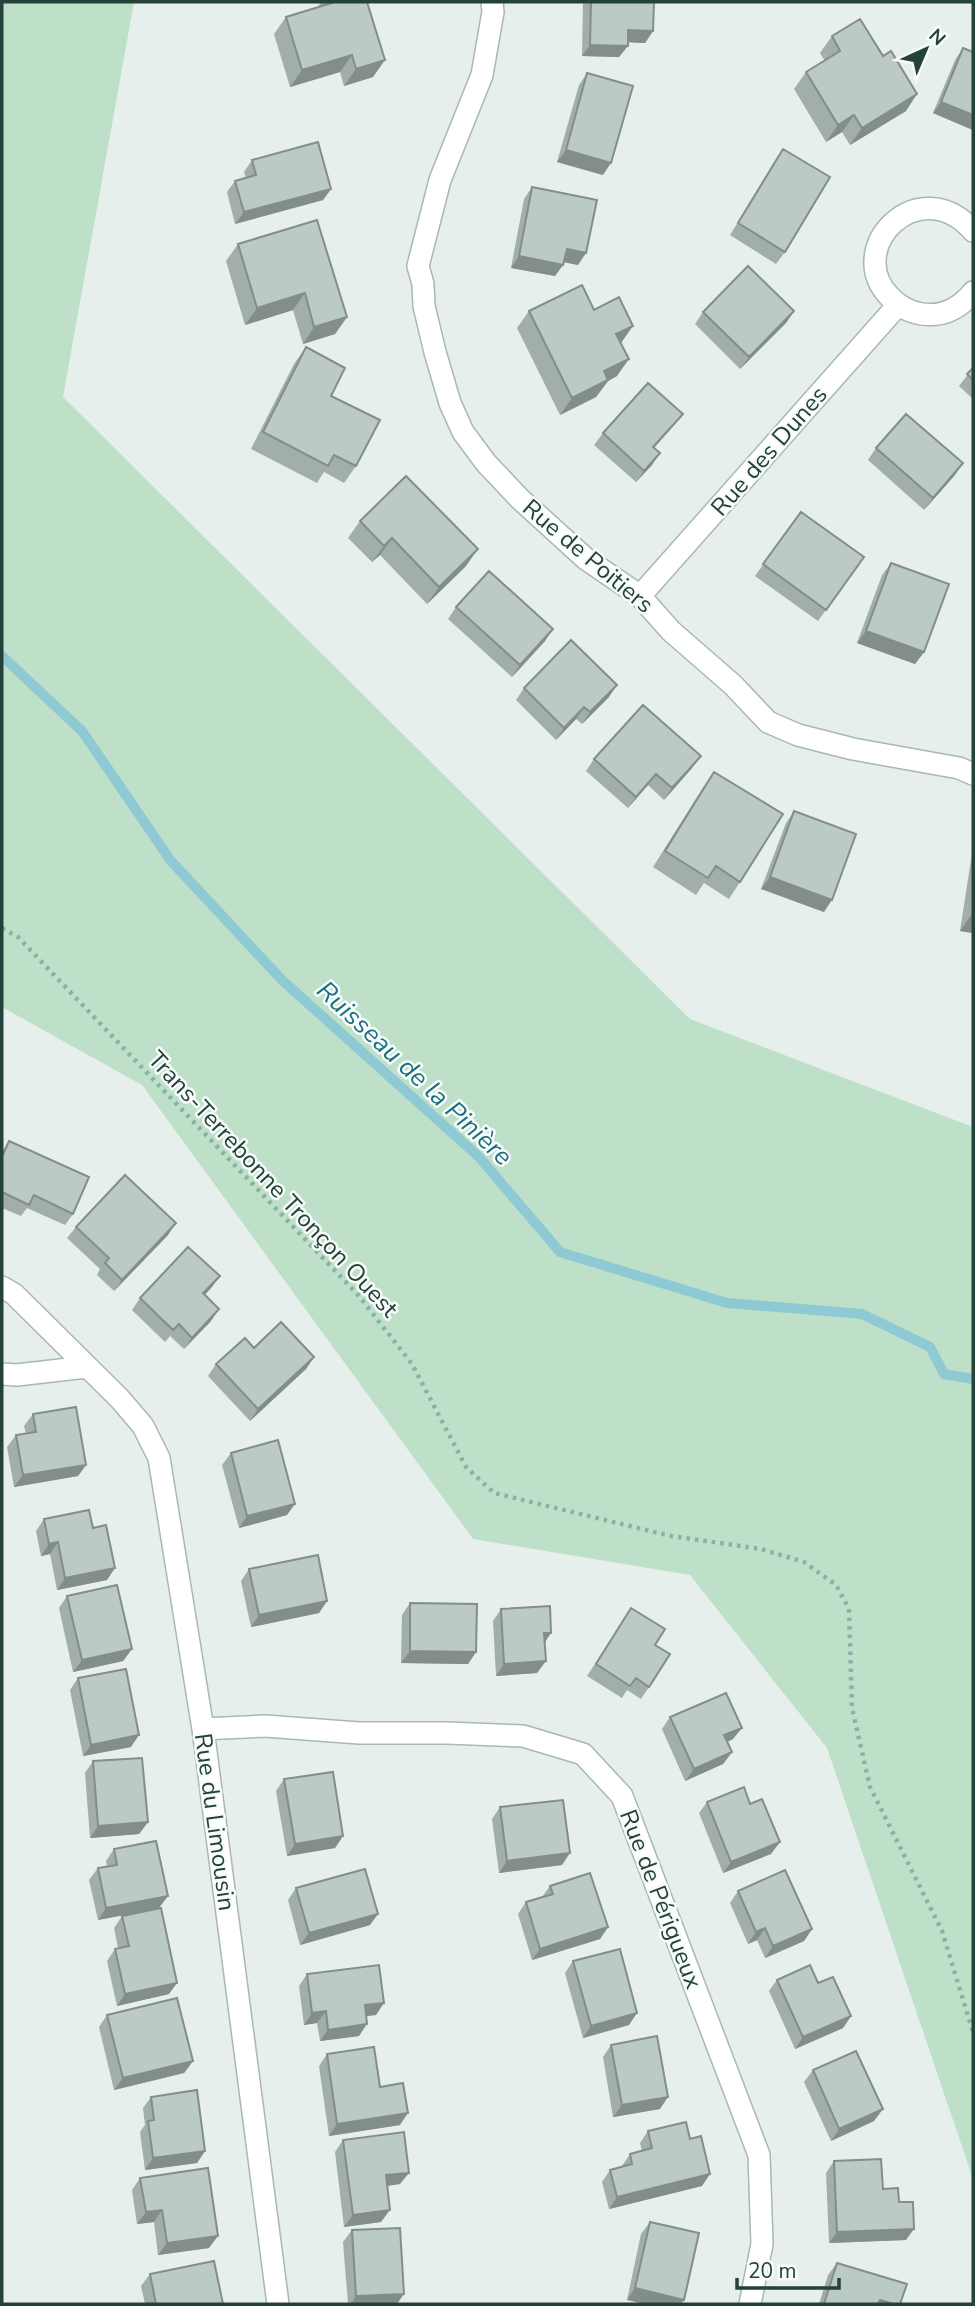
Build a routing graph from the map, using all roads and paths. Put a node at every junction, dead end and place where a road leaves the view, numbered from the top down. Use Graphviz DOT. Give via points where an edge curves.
graph roads {
  1 [pos="492,2"];
  2 [pos="973,231"];
  3 [pos="973,292"];
  4 [pos="898,305"];
  5 [pos="640,596"];
  6 [pos="973,774"];
  7 [pos="2,928"];
  8 [pos="2,1287"];
  9 [pos="86,1367"];
  10 [pos="2,1374"];
  11 [pos="203,1730"];
  12 [pos="973,2032"];
  13 [pos="278,2304"];
  14 [pos="750,2304"];
  1 -- 5 [label="street, Rue de Poitiers" via="482,75 440,180 418,267 435,352 463,432 486,463 586,559"];
  2 -- 4 [label="street" via="964,220 932,208 900,217 887,229 879,244 878,277"];
  3 -- 4 [label="street" via="950,311 932,315"];
  4 -- 5 [label="street, Rue des Dunes"];
  5 -- 6 [label="street, Rue de Poitiers" via="768,722 853,749"];
  7 -- 12 [label="path, Trans-Terrebonne Tronçon Ouest" via="18,937 359,1296 411,1364 467,1467 494,1493 671,1536 761,1549 804,1562 836,1586 849,1609 852,1708 870,1787 942,1931"];
  8 -- 9 [label="street, Rue du Limousin"];
  9 -- 10 [label="street"];
  9 -- 11 [label="street, Rue du Limousin" via="143,1426 159,1458"];
  11 -- 13 [label="street, Rue du Limousin"];
  11 -- 14 [label="street, Rue de Périgueux" via="265,1726 523,1736 583,1754 622,1796 759,2155 762,2244"];
}
